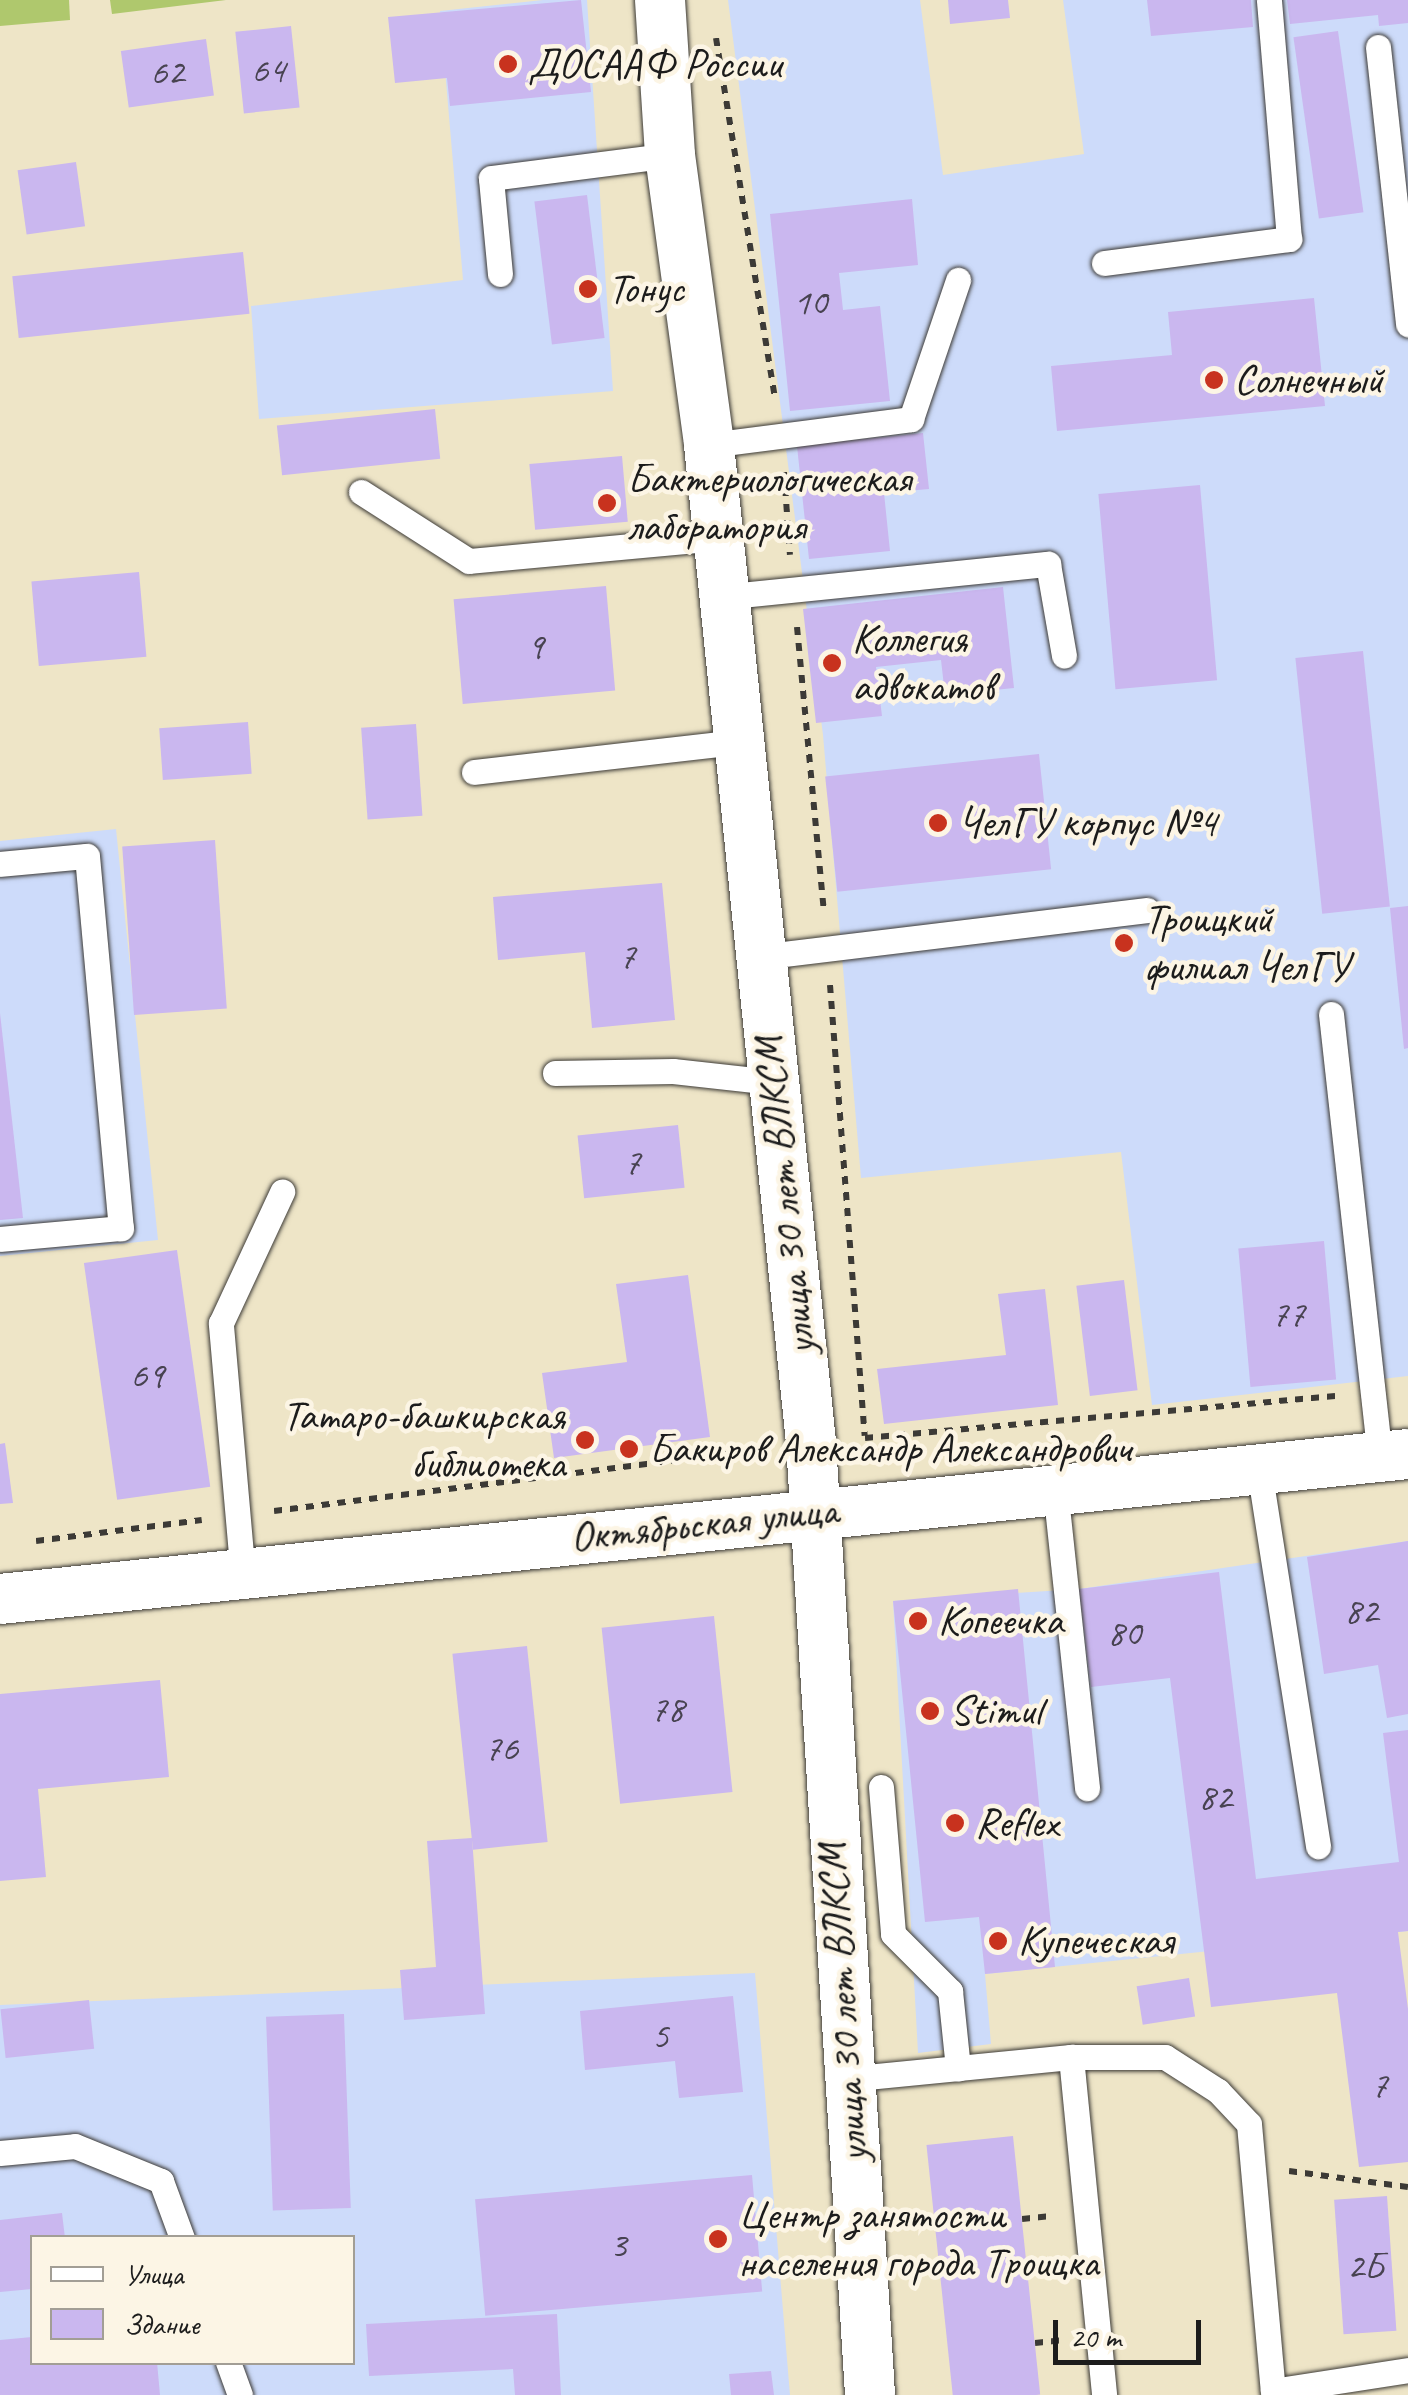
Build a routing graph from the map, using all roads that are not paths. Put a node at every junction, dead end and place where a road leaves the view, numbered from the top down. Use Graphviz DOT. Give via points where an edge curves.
graph roads {
  1 [pos="660,0"];
  2 [pos="1268,0"];
  3 [pos="1378,48"];
  4 [pos="1397,123"];
  5 [pos="670,155"];
  6 [pos="1104,262"];
  7 [pos="500,274"];
  8 [pos="958,280"];
  9 [pos="1408,324"];
  10 [pos="709,445"];
  11 [pos="361,492"];
  12 [pos="716,538"];
  13 [pos="720,597"];
  14 [pos="1064,656"];
  15 [pos="736,742"];
  16 [pos="474,772"];
  17 [pos="0,864"];
  18 [pos="1148,910"];
  19 [pos="759,957"];
  20 [pos="1331,1014"];
  21 [pos="556,1072"];
  22 [pos="772,1082"];
  23 [pos="282,1192"];
  24 [pos="0,1239"];
  25 [pos="1394,1455"];
  26 [pos="1259,1468"];
  27 [pos="1055,1488"];
  28 [pos="814,1511"];
  29 [pos="242,1577"];
  30 [pos="0,1599"];
  31 [pos="882,1786"];
  32 [pos="1088,1788"];
  33 [pos="1318,1846"];
  34 [pos="1072,2057"];
  35 [pos="958,2069"];
  36 [pos="846,2079"];
  37 [pos="0,2154"];
  38 [pos="181,2235"];
  39 [pos="229,2365"];
  40 [pos="1408,2370"];
  41 [pos="240,2395"];
  42 [pos="870,2395"];
  43 [pos="1104,2395"];
  1 -- 5 [label="street, улица 30 лет ВЛКСМ"];
  2 -- 6 [label="lane" via="1289,240"];
  3 -- 4 [label="lane"];
  4 -- 9 [label="lane"];
  5 -- 7 [label="lane" via="491,178"];
  5 -- 10 [label="street, улица 30 лет ВЛКСМ"];
  8 -- 10 [label="lane" via="910,419"];
  10 -- 12 [label="street, улица 30 лет ВЛКСМ"];
  11 -- 12 [label="lane" via="470,561"];
  12 -- 13 [label="street, улица 30 лет ВЛКСМ"];
  13 -- 14 [label="lane" via="1048,564"];
  13 -- 15 [label="street, улица 30 лет ВЛКСМ"];
  15 -- 16 [label="lane"];
  15 -- 19 [label="street, улица 30 лет ВЛКСМ"];
  17 -- 24 [label="lane" via="87,856 121,1228"];
  18 -- 19 [label="lane"];
  19 -- 22 [label="street, улица 30 лет ВЛКСМ"];
  20 -- 25 [label="lane" via="1372,1393"];
  21 -- 22 [label="lane" via="672,1071"];
  22 -- 28 [label="street, улица 30 лет ВЛКСМ"];
  23 -- 29 [label="lane" via="221,1324"];
  25 -- 26 [label="street, Октябрьская улица"];
  26 -- 27 [label="street, Октябрьская улица"];
  26 -- 33 [label="lane"];
  27 -- 28 [label="street, Октябрьская улица"];
  27 -- 32 [label="lane"];
  28 -- 29 [label="street, Октябрьская улица"];
  28 -- 36 [label="street, улица 30 лет ВЛКСМ"];
  29 -- 30 [label="street, Октябрьская улица"];
  31 -- 35 [label="lane" via="892,1934 950,1991"];
  34 -- 35 [label="lane"];
  34 -- 40 [label="lane" via="1165,2057 1218,2091 1249,2124 1274,2391"];
  34 -- 43 [label="lane"];
  35 -- 36 [label="lane"];
  36 -- 42 [label="street, улица 30 лет ВЛКСМ"];
  37 -- 38 [label="lane" via="76,2146 161,2181"];
  39 -- 41 [label="lane"];
}
